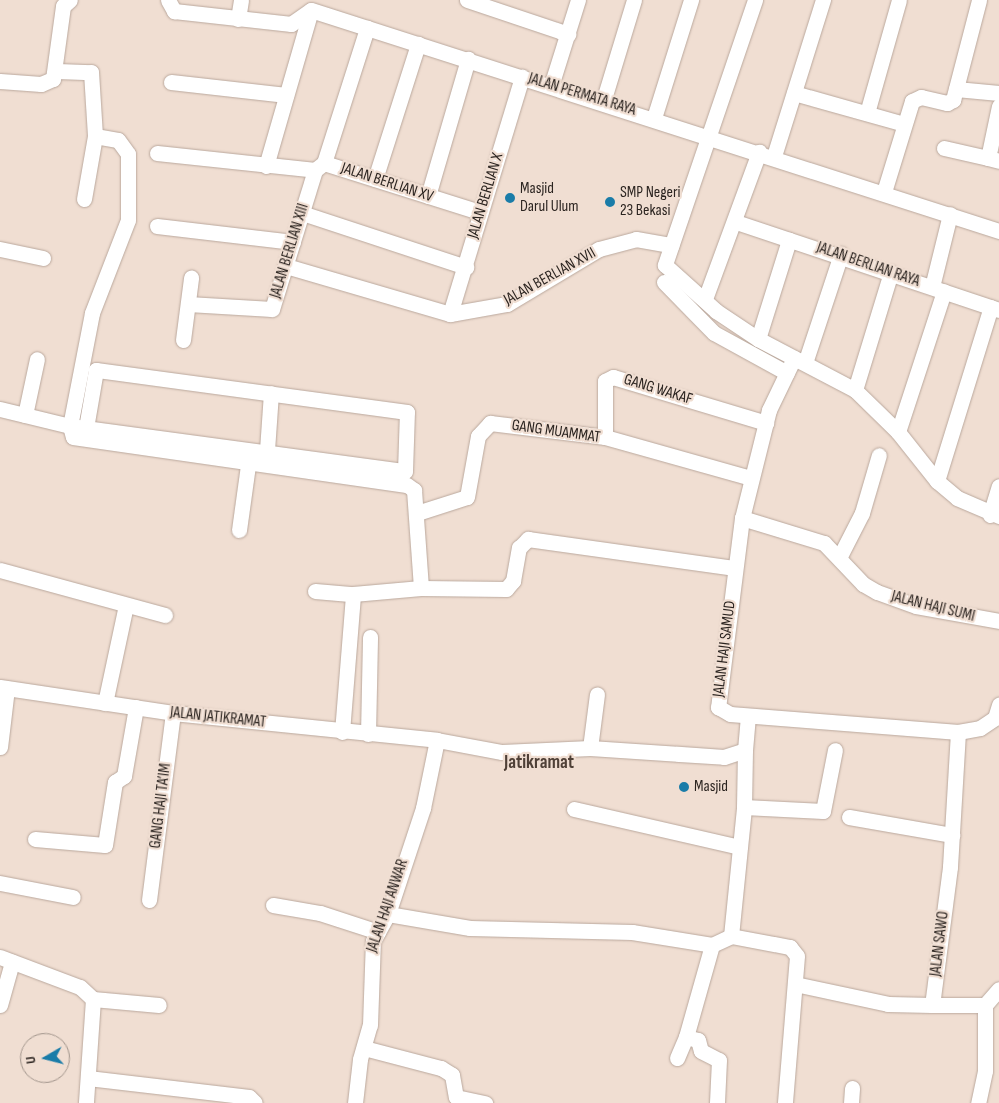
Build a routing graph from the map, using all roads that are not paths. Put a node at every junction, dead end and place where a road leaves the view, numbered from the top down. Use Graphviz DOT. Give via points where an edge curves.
graph roads {
  1 [pos="70,0"];
  2 [pos="162,0"];
  3 [pos="168,0"];
  4 [pos="241,0"];
  5 [pos="466,0"];
  6 [pos="578,0"];
  7 [pos="634,0"];
  8 [pos="691,0"];
  9 [pos="755,0"];
  10 [pos="822,0"];
  11 [pos="899,0"];
  12 [pos="979,0"];
  13 [pos="305,10"];
  14 [pos="238,18"];
  15 [pos="367,28"];
  16 [pos="568,34"];
  17 [pos="418,44"];
  18 [pos="468,59"];
  19 [pos="57,71"];
  20 [pos="522,77"];
  21 [pos="0,81"];
  22 [pos="171,82"];
  23 [pos="551,86"];
  24 [pos="956,89"];
  25 [pos="794,93"];
  26 [pos="999,93"];
  27 [pos="286,95"];
  28 [pos="603,102"];
  29 [pos="999,106"];
  30 [pos="867,113"];
  31 [pos="654,118"];
  32 [pos="904,124"];
  33 [pos="95,136"];
  34 [pos="710,136"];
  35 [pos="944,148"];
  36 [pos="157,153"];
  37 [pos="767,154"];
  38 [pos="993,160"];
  39 [pos="266,166"];
  40 [pos="319,166"];
  41 [pos="375,179"];
  42 [pos="884,192"];
  43 [pos="428,196"];
  44 [pos="84,199"];
  45 [pos="479,212"];
  46 [pos="302,213"];
  47 [pos="950,214"];
  48 [pos="736,222"];
  49 [pos="157,226"];
  50 [pos="999,231"];
  51 [pos="790,240"];
  52 [pos="293,242"];
  53 [pos="671,245"];
  54 [pos="0,249"];
  55 [pos="841,254"];
  56 [pos="43,258"];
  57 [pos="286,266"];
  58 [pos="466,266"];
  59 [pos="890,272"];
  60 [pos="191,278"];
  61 [pos="664,282"];
  62 [pos="938,289"];
  63 [pos="705,299"];
  64 [pos="188,304"];
  65 [pos="995,309"];
  66 [pos="716,311"];
  67 [pos="450,314"];
  68 [pos="758,339"];
  69 [pos="183,340"];
  70 [pos="730,344"];
  71 [pos="36,359"];
  72 [pos="800,360"];
  73 [pos="787,373"];
  74 [pos="855,390"];
  75 [pos="271,393"];
  76 [pos="0,408"];
  77 [pos="25,415"];
  78 [pos="766,423"];
  79 [pos="70,426"];
  80 [pos="86,428"];
  81 [pos="898,432"];
  82 [pos="605,438"];
  83 [pos="267,450"];
  84 [pos="879,455"];
  85 [pos="248,465"];
  86 [pos="751,478"];
  87 [pos="937,481"];
  88 [pos="999,486"];
  89 [pos="416,512"];
  90 [pos="995,515"];
  91 [pos="742,518"];
  92 [pos="239,530"];
  93 [pos="840,556"];
  94 [pos="735,568"];
  95 [pos="0,570"];
  96 [pos="421,588"];
  97 [pos="314,591"];
  98 [pos="352,594"];
  99 [pos="126,605"];
  100 [pos="164,615"];
  101 [pos="999,621"];
  102 [pos="370,637"];
  103 [pos="4,688"];
  104 [pos="597,694"];
  105 [pos="105,702"];
  106 [pos="136,707"];
  107 [pos="173,713"];
  108 [pos="998,714"];
  109 [pos="748,716"];
  110 [pos="342,732"];
  111 [pos="958,732"];
  112 [pos="368,734"];
  113 [pos="437,740"];
  114 [pos="0,747"];
  115 [pos="590,748"];
  116 [pos="745,750"];
  117 [pos="835,750"];
  118 [pos="744,806"];
  119 [pos="574,809"];
  120 [pos="849,817"];
  121 [pos="952,835"];
  122 [pos="36,839"];
  123 [pos="740,846"];
  124 [pos="0,883"];
  125 [pos="73,897"];
  126 [pos="149,900"];
  127 [pos="273,906"];
  128 [pos="388,914"];
  129 [pos="378,932"];
  130 [pos="731,936"];
  131 [pos="712,945"];
  132 [pos="6,960"];
  133 [pos="795,984"];
  134 [pos="999,989"];
  135 [pos="93,999"];
  136 [pos="0,1005"];
  137 [pos="159,1005"];
  138 [pos="932,1005"];
  139 [pos="985,1005"];
  140 [pos="686,1037"];
  141 [pos="364,1048"];
  142 [pos="677,1058"];
  143 [pos="88,1078"];
  144 [pos="86,1103"];
  145 [pos="255,1103"];
  146 [pos="355,1103"];
  147 [pos="485,1103"];
  148 [pos="717,1103"];
  149 [pos="785,1103"];
  150 [pos="978,1103"];
  1 -- 19 [label="street" via="61,15"];
  2 -- 3 [label="street"];
  3 -- 14 [label="street, JALAN PERMATA RAYA" via="174,11"];
  4 -- 14 [label="street"];
  5 -- 16 [label="street"];
  6 -- 16 [label="street"];
  7 -- 28 [label="street"];
  8 -- 31 [label="street"];
  9 -- 34 [label="street"];
  10 -- 25 [label="street"];
  11 -- 30 [label="street"];
  12 -- 24 [label="street"];
  13 -- 14 [label="street, JALAN PERMATA RAYA" via="291,24"];
  13 -- 15 [label="street, JALAN PERMATA RAYA"];
  13 -- 27 [label="street"];
  15 -- 17 [label="street, JALAN PERMATA RAYA"];
  15 -- 40 [label="street, JALAN BERLIAN XIII"];
  16 -- 23 [label="street"];
  17 -- 18 [label="street, JALAN PERMATA RAYA"];
  17 -- 41 [label="street"];
  18 -- 20 [label="street, JALAN PERMATA RAYA"];
  18 -- 43 [label="street"];
  19 -- 21 [label="street" via="53,79 41,84"];
  19 -- 33 [label="street" via="88,70 94,75"];
  20 -- 23 [label="street, JALAN PERMATA RAYA"];
  20 -- 45 [label="street, JALAN BERLIAN X"];
  22 -- 27 [label="street"];
  23 -- 28 [label="street, JALAN PERMATA RAYA"];
  24 -- 26 [label="street"];
  24 -- 32 [label="street" via="947,103 916,98"];
  25 -- 30 [label="street"];
  25 -- 37 [label="street"];
  27 -- 39 [label="street"];
  28 -- 31 [label="street, JALAN PERMATA RAYA"];
  29 -- 38 [label="street"];
  30 -- 32 [label="street"];
  31 -- 34 [label="street, JALAN PERMATA RAYA"];
  32 -- 42 [label="street"];
  33 -- 44 [label="street"];
  33 -- 79 [label="street" via="118,140 128,154 128,220 92,313"];
  34 -- 37 [label="street, JALAN PERMATA RAYA"];
  34 -- 53 [label="street"];
  35 -- 38 [label="street"];
  36 -- 39 [label="street, JALAN BERLIAN XV"];
  37 -- 42 [label="street, JALAN PERMATA RAYA"];
  37 -- 48 [label="street"];
  39 -- 40 [label="street, JALAN BERLIAN XV"];
  40 -- 41 [label="street, JALAN BERLIAN XV"];
  40 -- 46 [label="street, JALAN BERLIAN XIII"];
  41 -- 43 [label="street, JALAN BERLIAN XV"];
  42 -- 47 [label="street, JALAN PERMATA RAYA"];
  43 -- 45 [label="street, JALAN BERLIAN XV"];
  45 -- 58 [label="street, JALAN BERLIAN X"];
  46 -- 52 [label="street, JALAN BERLIAN XIII"];
  46 -- 58 [label="street"];
  47 -- 50 [label="street, JALAN PERMATA RAYA"];
  47 -- 62 [label="street"];
  48 -- 51 [label="street, JALAN BERLIAN RAYA"];
  48 -- 63 [label="street"];
  49 -- 52 [label="street"];
  51 -- 55 [label="street, JALAN BERLIAN RAYA"];
  51 -- 68 [label="street"];
  52 -- 57 [label="street, JALAN BERLIAN XIII"];
  53 -- 63 [label="street" via="665,265"];
  53 -- 67 [label="street, JALAN BERLIAN XVII" via="636,239 599,248 507,304"];
  54 -- 56 [label="street"];
  55 -- 59 [label="street, JALAN BERLIAN RAYA"];
  55 -- 72 [label="street, JALAN HAJI SAMUD"];
  57 -- 64 [label="street, JALAN BERLIAN XIII" via="272,309"];
  57 -- 67 [label="street, JALAN BERLIAN XVII"];
  58 -- 67 [label="street, JALAN BERLIAN X"];
  59 -- 62 [label="street, JALAN BERLIAN RAYA"];
  59 -- 74 [label="street"];
  60 -- 64 [label="street"];
  61 -- 70 [label="street" via="696,317"];
  62 -- 65 [label="street, JALAN BERLIAN RAYA"];
  62 -- 81 [label="street"];
  63 -- 66 [label="street"];
  64 -- 69 [label="street"];
  65 -- 87 [label="street"];
  66 -- 68 [label="street"];
  66 -- 70 [label="street" via="711,317"];
  68 -- 72 [label="street"];
  70 -- 73 [label="street"];
  71 -- 77 [label="street"];
  72 -- 73 [label="street, JALAN HAJI SAMUD"];
  72 -- 74 [label="street"];
  73 -- 78 [label="street, JALAN HAJI SAMUD"];
  74 -- 81 [label="street"];
  75 -- 80 [label="street" via="96,370"];
  75 -- 83 [label="street"];
  75 -- 83 [label="street" via="407,412 405,471"];
  76 -- 77 [label="street"];
  77 -- 79 [label="street"];
  78 -- 82 [label="street, GANG WAKAF" via="613,377 605,381"];
  78 -- 86 [label="street, JALAN HAJI SAMUD"];
  79 -- 80 [label="street"];
  79 -- 85 [label="street" via="73,437"];
  80 -- 83 [label="street"];
  81 -- 87 [label="street"];
  82 -- 86 [label="street, GANG MUAMMAT"];
  82 -- 89 [label="street, GANG MUAMMAT" via="490,423 478,436 467,497"];
  84 -- 93 [label="street" via="862,513"];
  85 -- 89 [label="street" via="407,485 414,490"];
  85 -- 92 [label="street"];
  86 -- 91 [label="street, JALAN HAJI SAMUD"];
  87 -- 90 [label="street" via="958,498"];
  88 -- 90 [label="street"];
  89 -- 96 [label="street"];
  91 -- 93 [label="street, JALAN HAJI SUMI" via="824,543"];
  91 -- 94 [label="street, JALAN HAJI SAMUD"];
  93 -- 101 [label="street, JALAN HAJI SUMI" via="863,584 877,592 916,606"];
  94 -- 96 [label="street" via="528,539 519,548 513,581 506,588"];
  94 -- 109 [label="street, JALAN HAJI SAMUD" via="718,707 730,714"];
  95 -- 99 [label="street"];
  96 -- 98 [label="street"];
  97 -- 98 [label="street"];
  98 -- 110 [label="street"];
  99 -- 100 [label="street"];
  99 -- 105 [label="street"];
  102 -- 112 [label="street"];
  103 -- 105 [label="street, JALAN JATIKRAMAT"];
  103 -- 114 [label="street"];
  104 -- 115 [label="street"];
  105 -- 106 [label="street, JALAN JATIKRAMAT"];
  106 -- 107 [label="street, JALAN JATIKRAMAT"];
  106 -- 122 [label="street" via="124,776 115,782 105,845"];
  107 -- 110 [label="street, JALAN JATIKRAMAT"];
  107 -- 126 [label="street, GANG HAJI TA’IM"];
  108 -- 111 [label="street, JALAN HAJI SAMUD" via="980,728"];
  109 -- 111 [label="street, JALAN HAJI SAMUD"];
  109 -- 116 [label="street"];
  110 -- 112 [label="street, JALAN JATIKRAMAT"];
  111 -- 121 [label="street, JALAN SAWO"];
  112 -- 113 [label="street, JALAN JATIKRAMAT"];
  113 -- 115 [label="street, JALAN JATIKRAMAT" via="502,752"];
  113 -- 128 [label="street, JALAN HAJI ANWAR" via="423,808"];
  115 -- 116 [label="street, JALAN JATIKRAMAT" via="724,757"];
  116 -- 118 [label="street"];
  117 -- 118 [label="street" via="823,811"];
  118 -- 123 [label="street"];
  119 -- 123 [label="street"];
  120 -- 121 [label="street"];
  121 -- 138 [label="street, JALAN SAWO"];
  123 -- 130 [label="street"];
  124 -- 125 [label="street"];
  127 -- 129 [label="street" via="320,913"];
  128 -- 129 [label="street, JALAN HAJI ANWAR"];
  128 -- 131 [label="street" via="470,928 632,932"];
  129 -- 141 [label="street, JALAN HAJI ANWAR" via="370,963 372,994"];
  130 -- 131 [label="street"];
  130 -- 133 [label="street" via="795,950"];
  131 -- 140 [label="street"];
  132 -- 135 [label="street" via="80,987"];
  132 -- 136 [label="street"];
  133 -- 138 [label="street" via="888,1004"];
  133 -- 149 [label="street"];
  134 -- 139 [label="street"];
  135 -- 137 [label="street"];
  135 -- 143 [label="street"];
  138 -- 139 [label="street"];
  139 -- 150 [label="street" via="985,1071"];
  140 -- 142 [label="street"];
  140 -- 148 [label="street" via="698,1040 701,1051 718,1060"];
  141 -- 146 [label="street, JALAN HAJI ANWAR"];
  141 -- 147 [label="street" via="441,1068 452,1075 456,1097"];
  143 -- 144 [label="street"];
  143 -- 145 [label="street" via="249,1098"];
}
